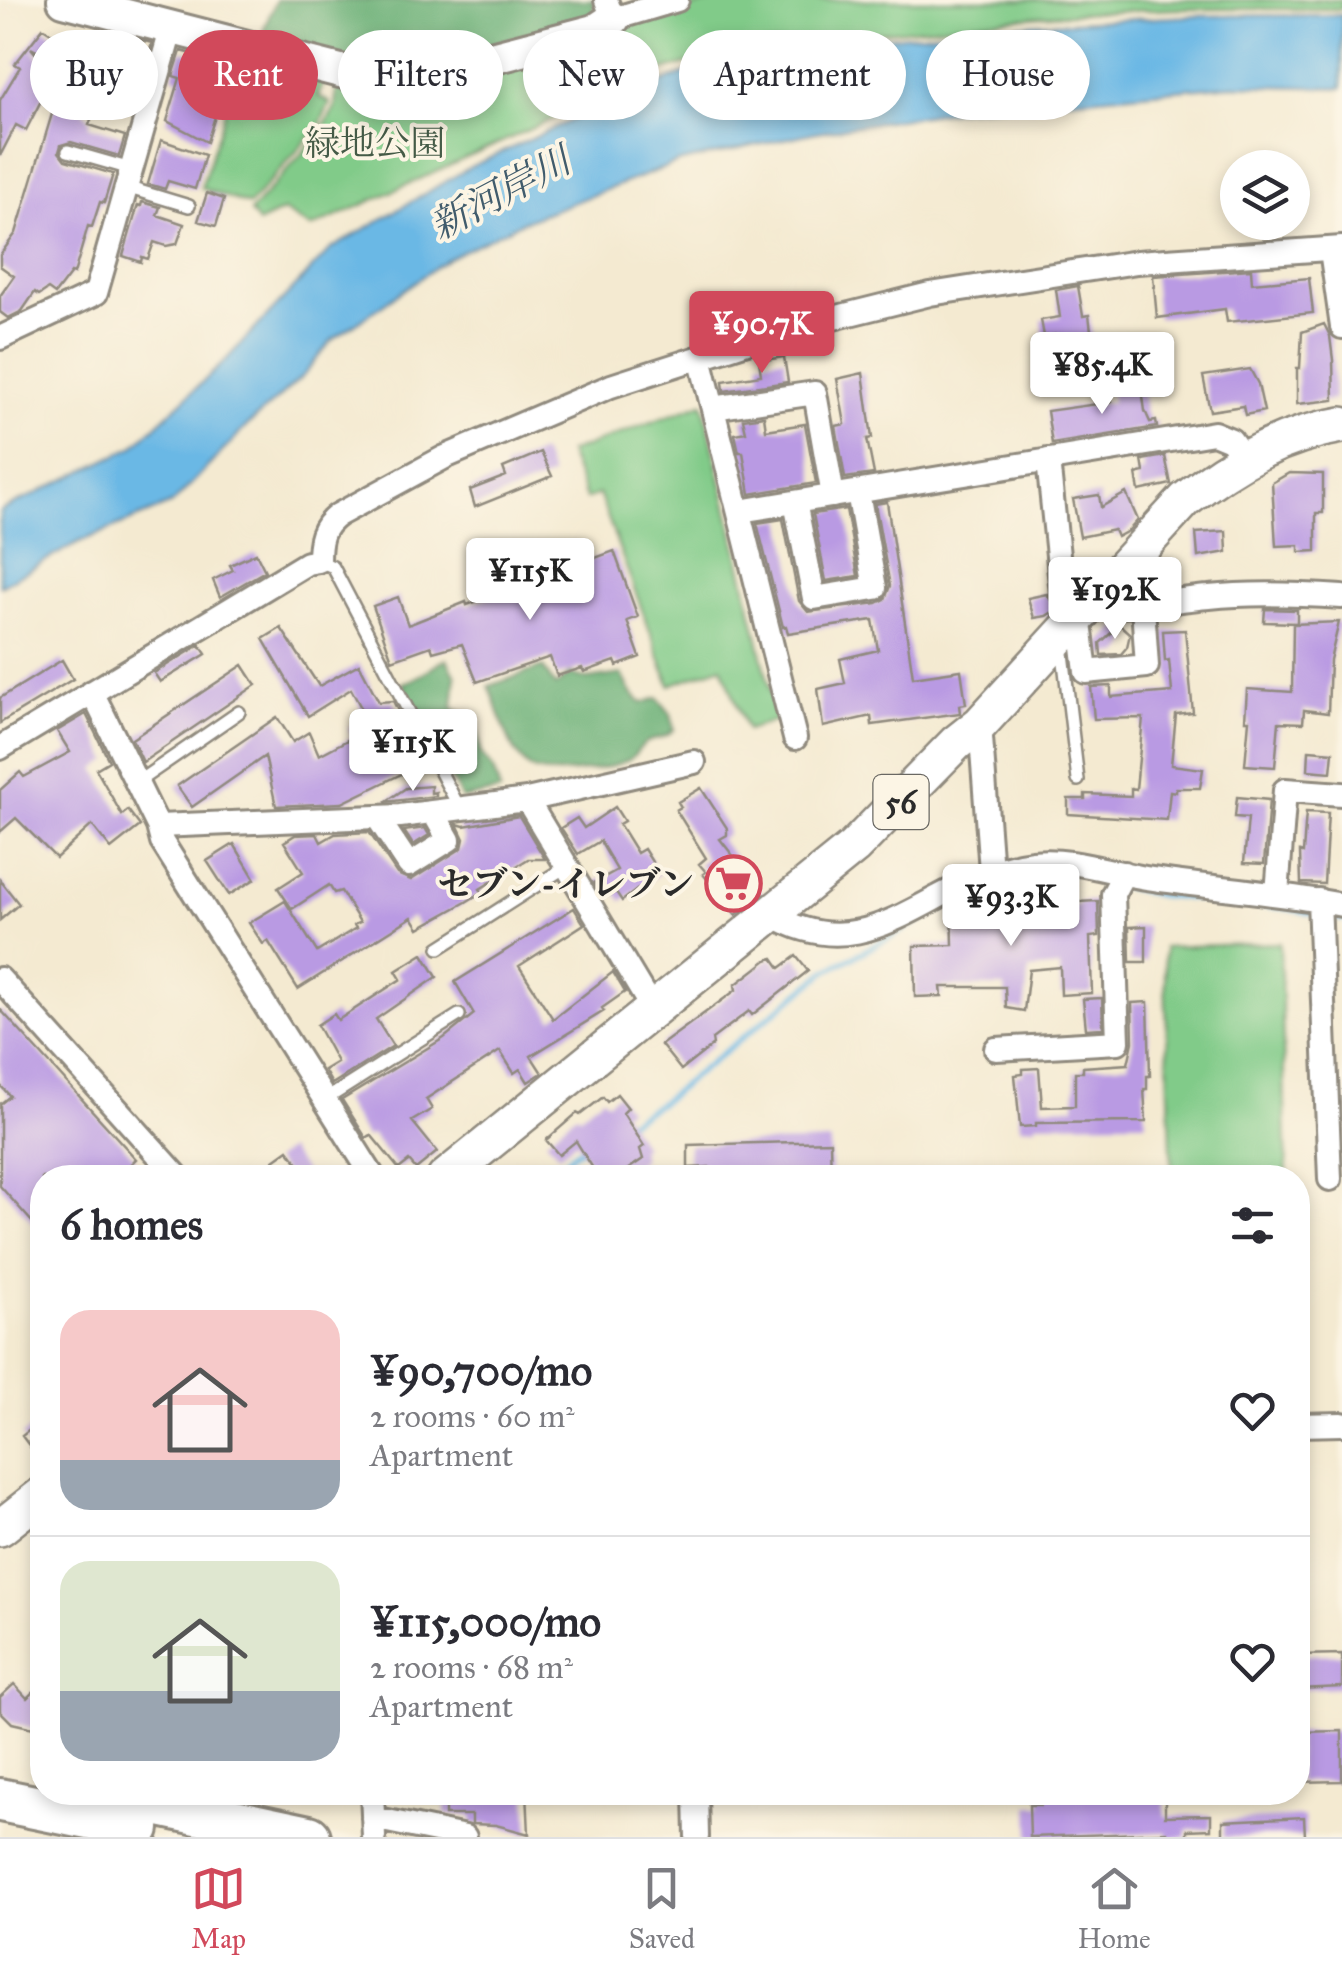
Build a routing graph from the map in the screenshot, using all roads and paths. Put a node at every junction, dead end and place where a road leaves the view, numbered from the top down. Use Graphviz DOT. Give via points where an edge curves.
graph roads {
  1 [pos="64,0"];
  2 [pos="677,0"];
  3 [pos="610,10"];
  4 [pos="172,27"];
  5 [pos="68,150"];
  6 [pos="129,178"];
  7 [pos="188,206"];
  8 [pos="1337,249"];
  9 [pos="1342,326"];
  10 [pos="0,338"];
  11 [pos="700,358"];
  12 [pos="713,408"];
  13 [pos="1342,425"];
  14 [pos="1244,458"];
  15 [pos="1048,460"];
  16 [pos="858,492"];
  17 [pos="832,496"];
  18 [pos="795,502"];
  19 [pos="740,511"];
  20 [pos="319,561"];
  21 [pos="1342,597"];
  22 [pos="1144,606"];
  23 [pos="1077,617"];
  24 [pos="92,692"];
  25 [pos="239,712"];
  26 [pos="980,724"];
  27 [pos="795,738"];
  28 [pos="0,748"];
  29 [pos="694,762"];
  30 [pos="1078,780"];
  31 [pos="136,783"];
  32 [pos="1342,794"];
  33 [pos="526,800"];
  34 [pos="460,809"];
  35 [pos="432,812"];
  36 [pos="376,816"];
  37 [pos="158,826"];
  38 [pos="567,866"];
  39 [pos="990,872"];
  40 [pos="1124,873"];
  41 [pos="1277,894"];
  42 [pos="1330,902"];
  43 [pos="772,915"];
  44 [pos="439,948"];
  45 [pos="0,979"];
  46 [pos="653,1010"];
  47 [pos="459,1015"];
  48 [pos="996,1049"];
  49 [pos="323,1101"];
  50 [pos="167,1165"];
  51 [pos="365,1165"];
  52 [pos="460,1165"];
  53 [pos="1330,1179"];
  54 [pos="1342,1424"];
  55 [pos="1310,1425"];
  56 [pos="30,1505"];
  57 [pos="0,1528"];
  58 [pos="0,1770"];
  59 [pos="30,1777"];
  60 [pos="0,1800"];
  61 [pos="160,1805"];
  62 [pos="696,1805"];
  63 [pos="374,1827"];
  64 [pos="183,1837"];
  65 [pos="309,1837"];
  66 [pos="465,1837"];
  67 [pos="697,1837"];
  1 -- 4 [label="street"];
  2 -- 3 [label="street"];
  3 -- 4 [label="street" via="595,31 390,84"];
  4 -- 6 [label="street"];
  5 -- 6 [label="lane"];
  6 -- 7 [label="lane"];
  6 -- 10 [label="street" via="96,293"];
  8 -- 9 [label="street"];
  8 -- 11 [label="street" via="1137,262 930,294"];
  11 -- 12 [label="street"];
  11 -- 20 [label="street" via="611,386 444,456 326,523"];
  12 -- 17 [label="street" via="815,393"];
  12 -- 19 [label="street"];
  13 -- 14 [label="main road, 56" via="1302,432"];
  14 -- 15 [label="street" via="1232,440 1214,433"];
  14 -- 23 [label="main road, 56" via="1186,500"];
  15 -- 16 [label="street"];
  15 -- 23 [label="street" via="1062,594"];
  16 -- 17 [label="street"];
  16 -- 18 [label="street" via="875,588 814,598"];
  17 -- 18 [label="street"];
  18 -- 19 [label="street"];
  19 -- 27 [label="street"];
  20 -- 24 [label="street"];
  20 -- 34 [label="lane" via="333,567"];
  21 -- 22 [label="street" via="1210,596"];
  22 -- 23 [label="street"];
  22 -- 23 [label="street" via="1148,666 1086,672"];
  23 -- 26 [label="main road, 56"];
  23 -- 30 [label="lane"];
  24 -- 28 [label="street"];
  24 -- 31 [label="street"];
  25 -- 31 [label="lane"];
  26 -- 39 [label="street"];
  26 -- 43 [label="main road, 56"];
  29 -- 33 [label="street"];
  31 -- 37 [label="street"];
  32 -- 41 [label="street" via="1285,790"];
  33 -- 34 [label="street"];
  33 -- 38 [label="street"];
  34 -- 35 [label="street"];
  35 -- 36 [label="street"];
  35 -- 36 [label="street" via="449,840 410,865"];
  36 -- 37 [label="street"];
  37 -- 49 [label="street"];
  38 -- 44 [label="lane"];
  38 -- 46 [label="street"];
  39 -- 40 [label="street" via="1035,862"];
  39 -- 43 [label="street" via="851,935 796,929"];
  40 -- 41 [label="street"];
  40 -- 48 [label="street" via="1113,894 1118,1042"];
  41 -- 42 [label="street"];
  42 -- 53 [label="street"];
  43 -- 46 [label="main road, 56"];
  45 -- 50 [label="street"];
  46 -- 52 [label="main road, 56"];
  47 -- 49 [label="lane"];
  49 -- 51 [label="street"];
  54 -- 55 [label="street"];
  56 -- 57 [label="main road"];
  58 -- 59 [label="highway"];
  60 -- 64 [label="highway"];
  61 -- 65 [label="highway"];
  62 -- 67 [label="street"];
  63 -- 66 [label="street"];
}
